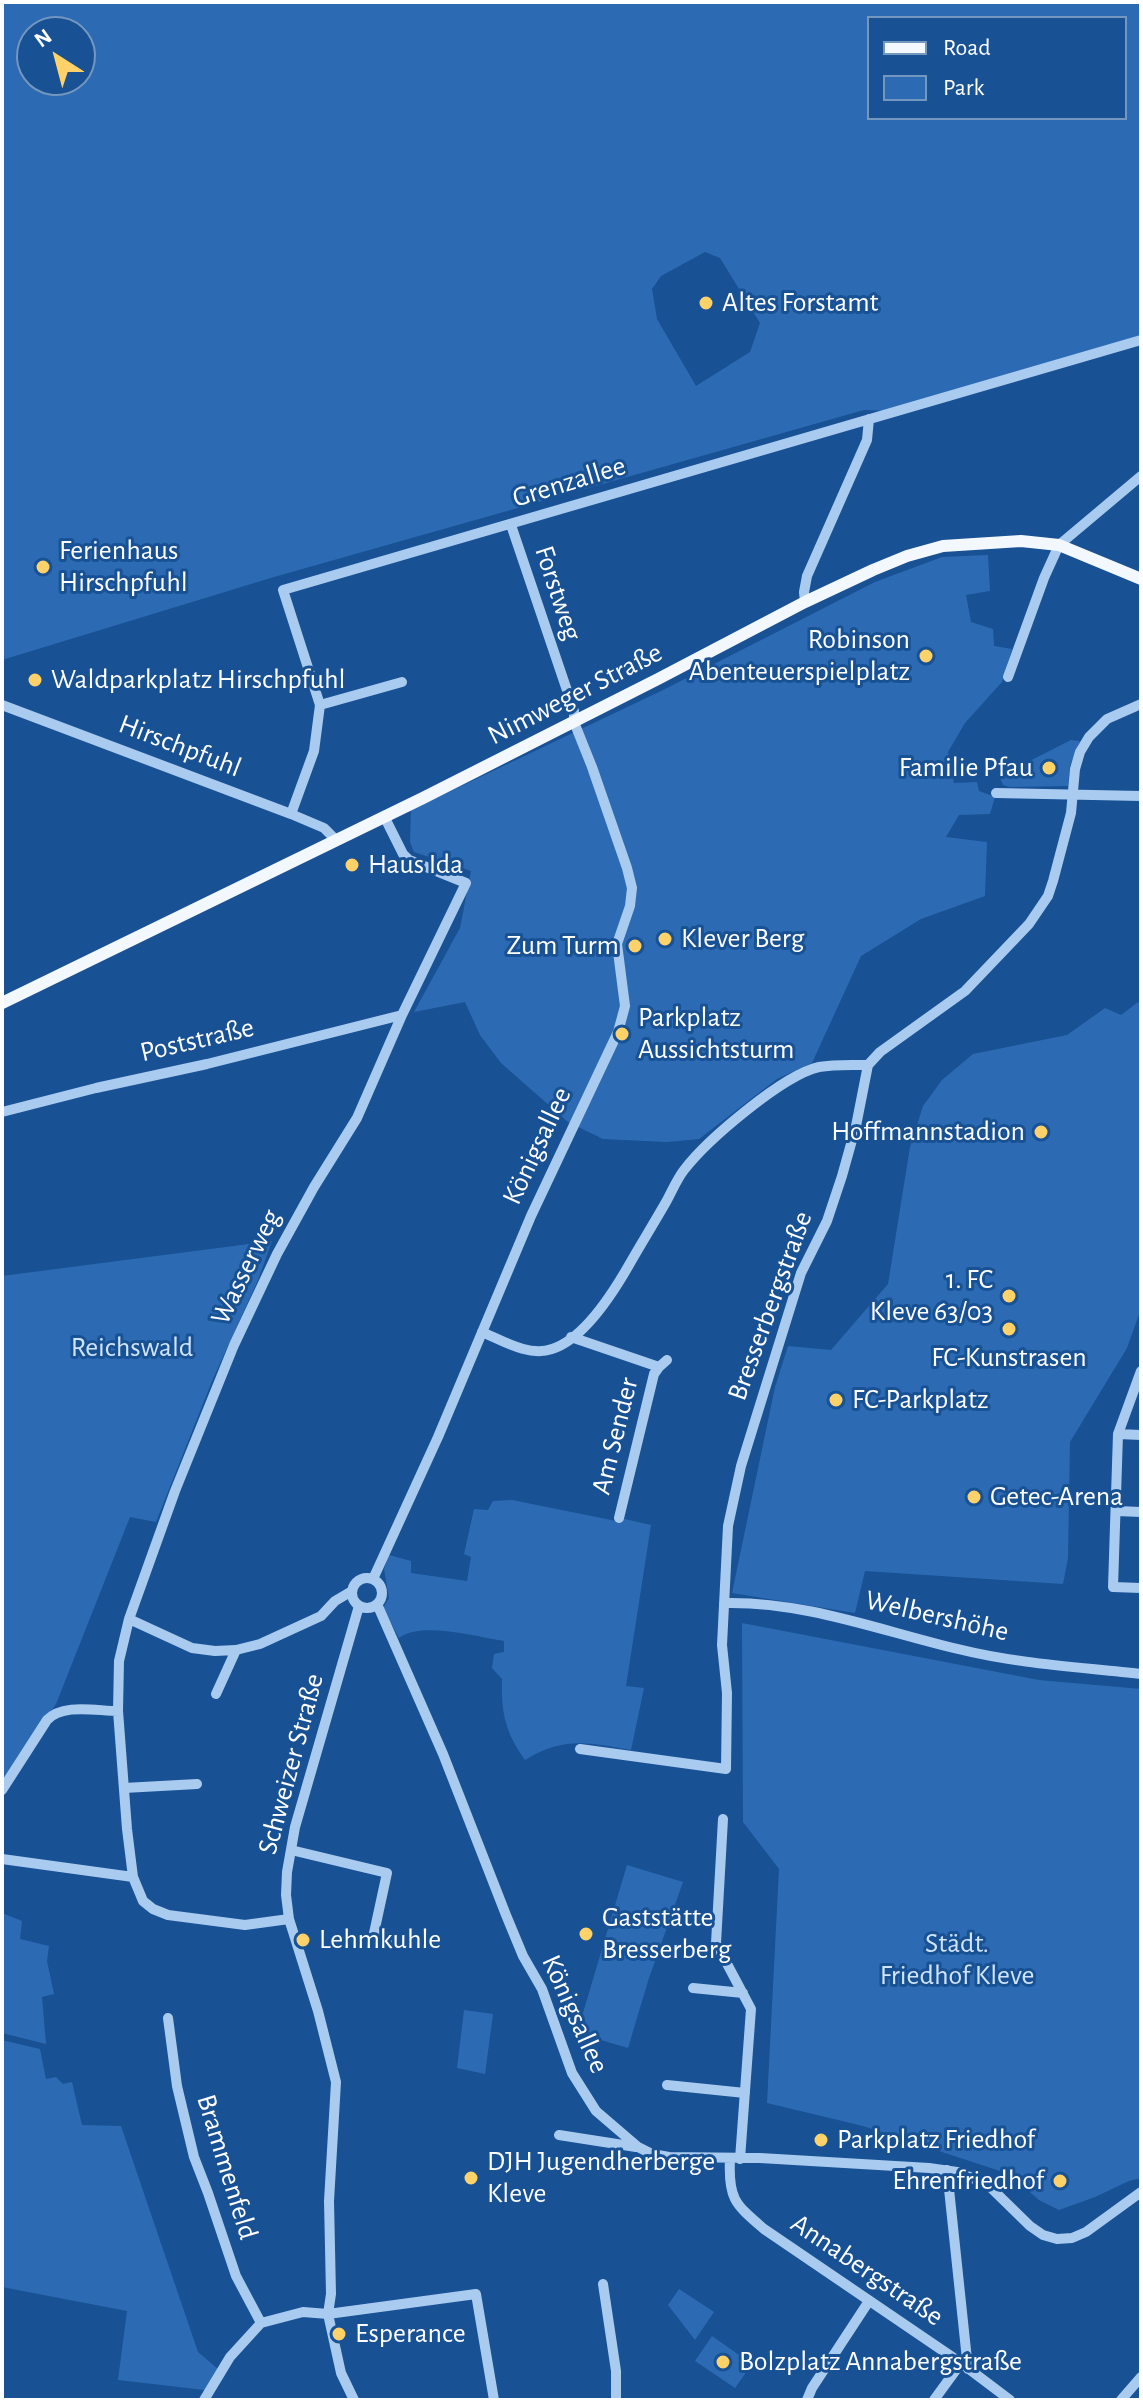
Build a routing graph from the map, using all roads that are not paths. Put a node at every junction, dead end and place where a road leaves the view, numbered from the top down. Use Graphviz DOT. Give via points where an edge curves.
graph roads {
  1 [pos="1141,340"];
  2 [pos="869,419"];
  3 [pos="1141,476"];
  4 [pos="511,525"];
  5 [pos="1059,545"];
  6 [pos="1141,579"];
  7 [pos="805,602"];
  8 [pos="1008,677"];
  9 [pos="402,682"];
  10 [pos="1141,704"];
  11 [pos="2,705"];
  12 [pos="320,705"];
  13 [pos="574,722"];
  14 [pos="996,793"];
  15 [pos="1074,796"];
  16 [pos="1141,796"];
  17 [pos="291,814"];
  18 [pos="384,816"];
  19 [pos="336,840"];
  20 [pos="2,1003"];
  21 [pos="402,1015"];
  22 [pos="868,1065"];
  23 [pos="2,1112"];
  24 [pos="482,1332"];
  25 [pos="571,1337"];
  26 [pos="1141,1371"];
  27 [pos="1118,1434"];
  28 [pos="1141,1435"];
  29 [pos="1117,1511"];
  30 [pos="1141,1512"];
  31 [pos="619,1518"];
  32 [pos="373,1579"];
  33 [pos="1141,1588"];
  34 [pos="352,1591"];
  35 [pos="724,1603"];
  36 [pos="377,1604"];
  37 [pos="359,1606"];
  38 [pos="129,1619"];
  39 [pos="236,1650"];
  40 [pos="1141,1674"];
  41 [pos="216,1694"];
  42 [pos="118,1711"];
  43 [pos="580,1749"];
  44 [pos="197,1784"];
  45 [pos="124,1788"];
  46 [pos="2,1790"];
  47 [pos="723,1819"];
  48 [pos="291,1850"];
  49 [pos="2,1859"];
  50 [pos="133,1877"];
  51 [pos="289,1919"];
  52 [pos="434,1944"];
  53 [pos="693,1988"];
  54 [pos="743,1993"];
  55 [pos="168,2018"];
  56 [pos="667,2085"];
  57 [pos="745,2093"];
  58 [pos="559,2135"];
  59 [pos="638,2147"];
  60 [pos="735,2159"];
  61 [pos="947,2170"];
  62 [pos="1141,2192"];
  63 [pos="603,2284"];
  64 [pos="869,2301"];
  65 [pos="328,2314"];
  66 [pos="261,2323"];
  67 [pos="964,2366"];
  68 [pos="1141,2377"];
  69 [pos="348,2397"];
  70 [pos="204,2400"];
  71 [pos="494,2400"];
  72 [pos="616,2400"];
  73 [pos="807,2400"];
  74 [pos="934,2400"];
  75 [pos="1010,2400"];
  76 [pos="1121,2400"];
  1 -- 2 [label="street, Grenzallee"];
  2 -- 4 [label="street, Grenzallee"];
  2 -- 7 [label="street" via="867,440 807,576"];
  3 -- 5 [label="street"];
  4 -- 12 [label="street, Grenzallee" via="283,590"];
  4 -- 13 [label="street, Forstweg"];
  5 -- 6 [label="main road, Nimweger Straße"];
  5 -- 7 [label="main road, Nimweger Straße" via="1021,541 943,546 873,570"];
  5 -- 8 [label="street"];
  7 -- 13 [label="main road, Nimweger Straße"];
  9 -- 12 [label="street"];
  10 -- 15 [label="street" via="1107,719 1089,737 1075,769"];
  11 -- 17 [label="street, Hirschpfuhl"];
  12 -- 17 [label="street" via="314,751"];
  13 -- 18 [label="main road, Nimweger Straße"];
  13 -- 24 [label="street, Königsallee" via="632,888 617,944 625,1006 618,1032"];
  14 -- 15 [label="street"];
  15 -- 16 [label="street"];
  15 -- 22 [label="street" via="1048,896 1029,924 965,991"];
  17 -- 19 [label="street, Hirschpfuhl" via="324,828"];
  18 -- 19 [label="main road, Nimweger Straße"];
  18 -- 21 [label="street, Wasserweg" via="409,860 466,883"];
  19 -- 20 [label="main road, Nimweger Straße"];
  21 -- 23 [label="street, Poststraße"];
  21 -- 38 [label="street, Wasserweg" via="357,1118 277,1254 234,1345"];
  22 -- 25 [label="street" via="818,1068 795,1077 706,1146 684,1171 610,1299"];
  22 -- 35 [label="street, Bresserbergstraße" via="842,1176 801,1273 741,1466 728,1526"];
  24 -- 25 [label="street" via="537,1351 551,1350"];
  24 -- 32 [label="street, Königsallee"];
  25 -- 31 [label="street, Am Sender" via="663,1364 654,1374"];
  26 -- 27 [label="street"];
  27 -- 28 [label="street"];
  27 -- 29 [label="street"];
  29 -- 30 [label="street"];
  29 -- 33 [label="street" via="1113,1587"];
  32 -- 34 [label="street" via="357,1581"];
  32 -- 36 [label="street, Königsallee" via="382,1593"];
  34 -- 37 [label="street"];
  34 -- 39 [label="street" via="321,1616"];
  35 -- 40 [label="street, Welbershöhe" via="806,1610 961,1650"];
  35 -- 43 [label="street, Bresserbergstraße" via="726,1769"];
  36 -- 37 [label="street"];
  36 -- 59 [label="street, Königsallee" via="523,1956 542,1989 572,2073 596,2111"];
  37 -- 48 [label="street, Schweizer Straße"];
  38 -- 39 [label="street" via="192,1648"];
  38 -- 42 [label="street, Wasserweg" via="119,1661"];
  39 -- 41 [label="street"];
  42 -- 45 [label="street, Wasserweg"];
  42 -- 46 [label="street" via="54,1713"];
  44 -- 45 [label="street"];
  45 -- 50 [label="street, Wasserweg"];
  47 -- 54 [label="street" via="716,1943"];
  48 -- 51 [label="street, Schweizer Straße"];
  48 -- 52 [label="street" via="387,1873 374,1933"];
  49 -- 50 [label="street"];
  50 -- 51 [label="street" via="143,1901 168,1915 245,1925"];
  51 -- 65 [label="street, Schweizer Straße" via="336,2082"];
  53 -- 54 [label="street"];
  54 -- 57 [label="street" via="751,2009"];
  55 -- 66 [label="street, Brammenfeld" via="194,2157 236,2276"];
  56 -- 57 [label="street"];
  57 -- 60 [label="street"];
  58 -- 59 [label="street"];
  59 -- 60 [label="street, Königsallee" via="669,2157"];
  60 -- 61 [label="street, Königsallee"];
  60 -- 64 [label="street, Annabergstraße" via="729,2179 739,2208"];
  61 -- 62 [label="street, Königsallee" via="987,2184 1030,2226 1057,2239 1086,2232"];
  61 -- 67 [label="street"];
  63 -- 72 [label="street"];
  64 -- 67 [label="street, Annabergstraße"];
  64 -- 73 [label="street"];
  65 -- 66 [label="street" via="303,2312"];
  65 -- 69 [label="street, Schweizer Straße"];
  65 -- 71 [label="street" via="476,2294"];
  66 -- 70 [label="street" via="230,2357"];
  67 -- 74 [label="street"];
  67 -- 75 [label="street, Annabergstraße"];
  68 -- 76 [label="street"];
}
